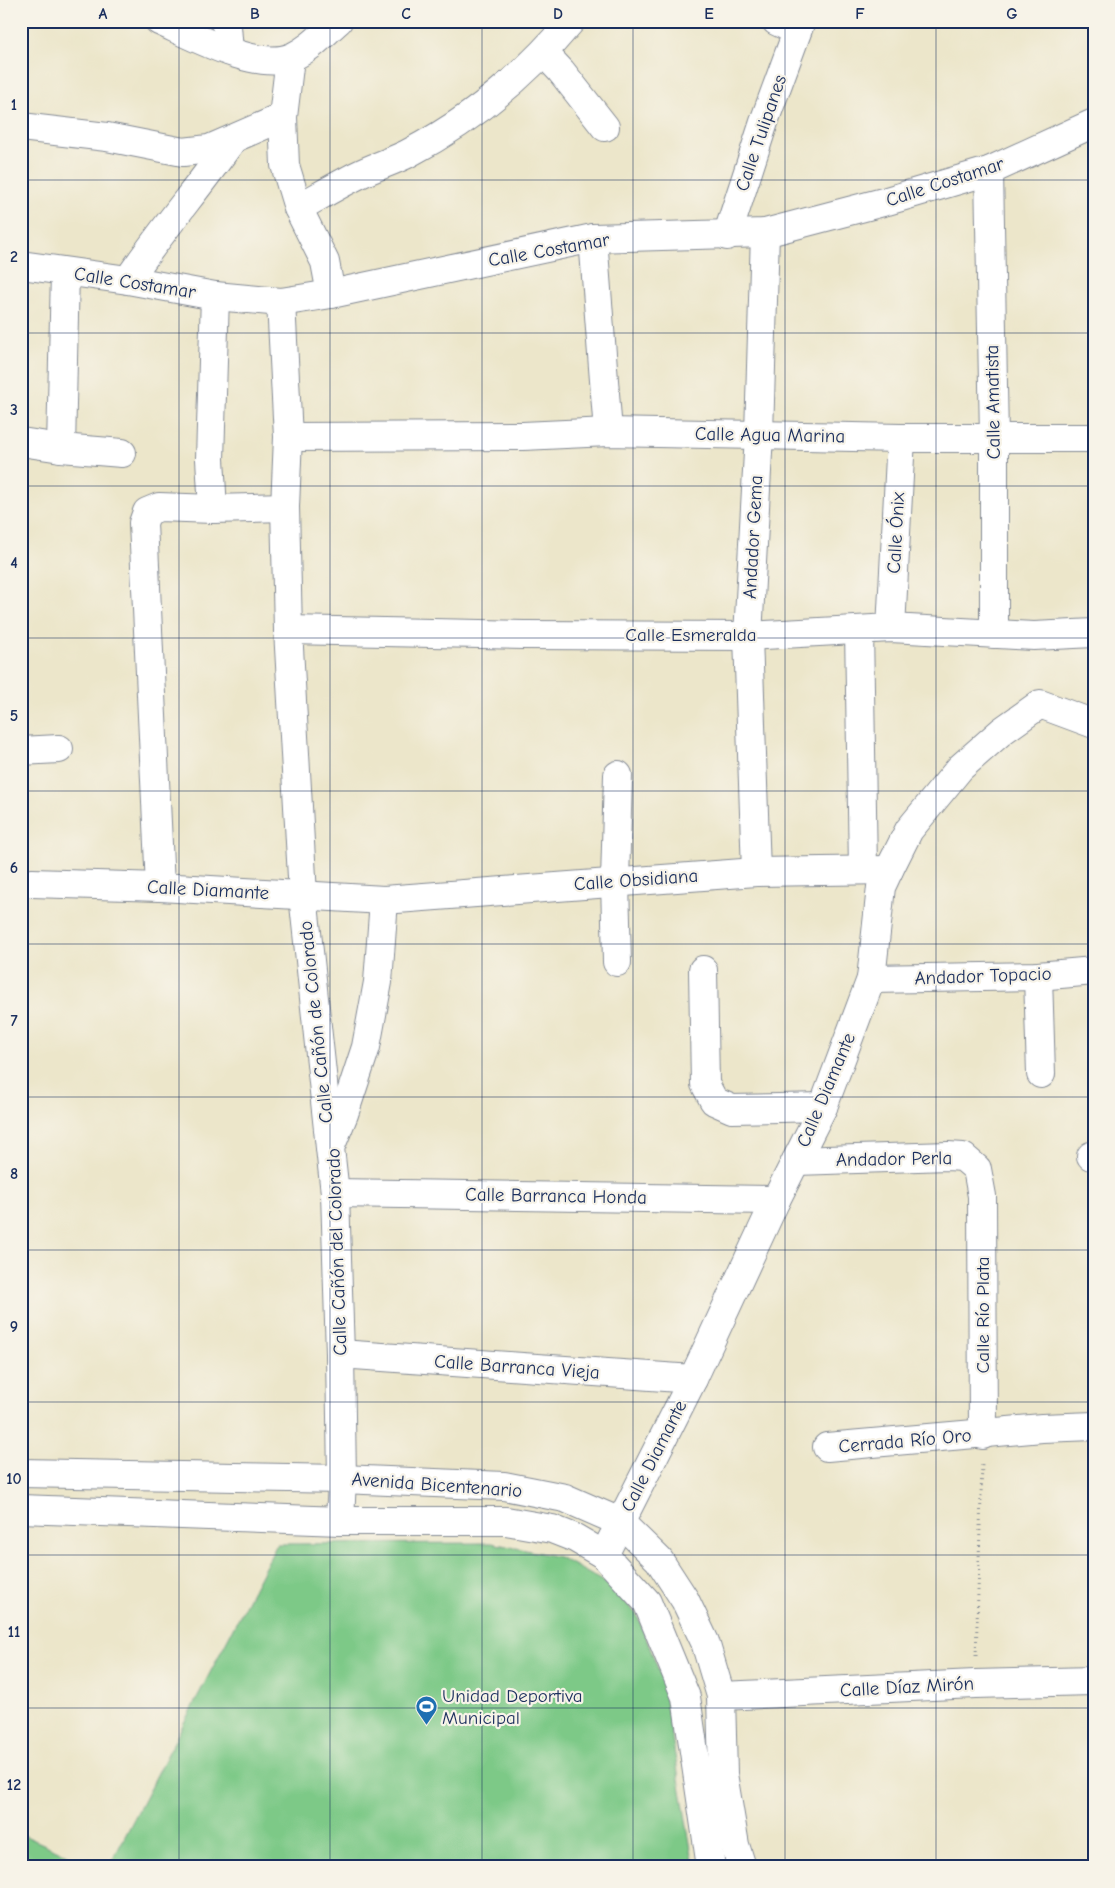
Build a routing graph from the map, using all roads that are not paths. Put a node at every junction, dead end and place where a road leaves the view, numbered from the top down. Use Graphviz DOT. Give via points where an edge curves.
graph roads {
  1 [pos="159,21"];
  2 [pos="224,21"];
  3 [pos="338,21"];
  4 [pos="571,21"];
  5 [pos="791,24"];
  6 [pos="229,51"];
  7 [pos="544,53"];
  8 [pos="290,58"];
  9 [pos="283,118"];
  10 [pos="1094,122"];
  11 [pos="21,127"];
  12 [pos="605,127"];
  13 [pos="233,138"];
  14 [pos="989,171"];
  15 [pos="298,208"];
  16 [pos="765,233"];
  17 [pos="727,236"];
  18 [pos="593,238"];
  19 [pos="21,265"];
  20 [pos="65,272"];
  21 [pos="128,280"];
  22 [pos="331,294"];
  23 [pos="215,296"];
  24 [pos="281,302"];
  25 [pos="608,432"];
  26 [pos="759,434"];
  27 [pos="288,437"];
  28 [pos="900,438"];
  29 [pos="994,438"];
  30 [pos="1094,438"];
  31 [pos="21,442"];
  32 [pos="61,448"];
  33 [pos="122,453"];
  34 [pos="285,508"];
  35 [pos="214,509"];
  36 [pos="891,628"];
  37 [pos="288,630"];
  38 [pos="859,630"];
  39 [pos="1094,633"];
  40 [pos="994,634"];
  41 [pos="748,636"];
  42 [pos="1094,724"];
  43 [pos="59,749"];
  44 [pos="21,751"];
  45 [pos="618,775"];
  46 [pos="876,869"];
  47 [pos="756,872"];
  48 [pos="615,881"];
  49 [pos="32,883"];
  50 [pos="160,887"];
  51 [pos="303,895"];
  52 [pos="384,900"];
  53 [pos="617,962"];
  54 [pos="703,970"];
  55 [pos="1094,971"];
  56 [pos="1038,976"];
  57 [pos="871,979"];
  58 [pos="1041,1074"];
  59 [pos="823,1107"];
  60 [pos="330,1148"];
  61 [pos="963,1157"];
  62 [pos="796,1161"];
  63 [pos="335,1193"];
  64 [pos="776,1200"];
  65 [pos="340,1354"];
  66 [pos="693,1379"];
  67 [pos="1094,1426"];
  68 [pos="983,1435"];
  69 [pos="828,1447"];
  70 [pos="21,1473"];
  71 [pos="342,1479"];
  72 [pos="21,1509"];
  73 [pos="340,1521"];
  74 [pos="620,1522"];
  75 [pos="604,1555"];
  76 [pos="1094,1681"];
  77 [pos="721,1696"];
  78 [pos="711,1867"];
  79 [pos="742,1867"];
  1 -- 6 [label="street"];
  2 -- 6 [label="street"];
  3 -- 8 [label="street" via="310,46"];
  4 -- 7 [label="street"];
  5 -- 17 [label="street, Calle Tulipanes"];
  6 -- 8 [label="street" via="260,59"];
  7 -- 12 [label="street"];
  7 -- 15 [label="street" via="511,84 468,116 407,154 358,175"];
  8 -- 9 [label="street"];
  9 -- 13 [label="street"];
  9 -- 15 [label="street" via="285,165"];
  10 -- 14 [label="street, Calle Costamar"];
  11 -- 13 [label="street" via="107,137 183,152 208,150"];
  13 -- 21 [label="street"];
  14 -- 16 [label="street, Calle Costamar"];
  14 -- 29 [label="street, Calle Amatista"];
  15 -- 22 [label="street" via="325,262"];
  16 -- 17 [label="street, Calle Costamar"];
  16 -- 26 [label="street, Andador Gema"];
  17 -- 18 [label="street, Calle Costamar"];
  18 -- 22 [label="street, Calle Costamar"];
  18 -- 25 [label="street"];
  19 -- 20 [label="street, Calle Costamar"];
  20 -- 21 [label="street, Calle Costamar"];
  20 -- 32 [label="street"];
  21 -- 23 [label="street, Calle Costamar"];
  22 -- 24 [label="street, Calle Costamar"];
  23 -- 24 [label="street, Calle Costamar"];
  23 -- 35 [label="street" via="210,459"];
  24 -- 27 [label="street, Calle Cañón de Colorado"];
  25 -- 26 [label="street, Calle Agua Marina"];
  25 -- 27 [label="street, Calle Agua Marina"];
  26 -- 28 [label="street, Calle Agua Marina"];
  26 -- 41 [label="street, Andador Gema"];
  27 -- 34 [label="street, Calle Cañón de Colorado"];
  28 -- 29 [label="street, Calle Agua Marina"];
  28 -- 36 [label="street, Calle Ónix"];
  29 -- 30 [label="street, Calle Agua Marina"];
  29 -- 40 [label="street, Calle Amatista"];
  31 -- 32 [label="street"];
  32 -- 33 [label="street"];
  34 -- 35 [label="street"];
  34 -- 37 [label="street, Calle Cañón de Colorado"];
  35 -- 50 [label="street" via="159,506 147,512 143,523"];
  36 -- 38 [label="street, Calle Esmeralda"];
  36 -- 40 [label="street, Calle Esmeralda"];
  37 -- 41 [label="street, Calle Esmeralda"];
  37 -- 51 [label="street, Calle Cañón de Colorado"];
  38 -- 41 [label="street, Calle Esmeralda"];
  38 -- 46 [label="street, Calle Diamante"];
  39 -- 40 [label="street, Calle Esmeralda"];
  41 -- 47 [label="street, Andador Gema"];
  42 -- 46 [label="street, Calle Diamante" via="1040,704 960,768"];
  43 -- 44 [label="street"];
  45 -- 48 [label="street"];
  46 -- 47 [label="street, Calle Obsidiana"];
  46 -- 57 [label="street, Calle Diamante" via="881,888"];
  47 -- 48 [label="street, Calle Obsidiana"];
  48 -- 52 [label="street, Calle Obsidiana"];
  48 -- 53 [label="street"];
  49 -- 50 [label="street, Calle Diamante"];
  50 -- 51 [label="street, Calle Diamante"];
  51 -- 52 [label="street, Calle Diamante"];
  51 -- 60 [label="street, Calle Cañón de Colorado"];
  52 -- 60 [label="street, Calle Cañón del Colorado" via="378,982 366,1047"];
  54 -- 59 [label="street" via="705,1084 714,1102 732,1109"];
  55 -- 56 [label="street, Andador Topacio"];
  56 -- 57 [label="street, Andador Topacio"];
  56 -- 58 [label="street"];
  57 -- 59 [label="street, Calle Diamante"];
  59 -- 62 [label="street, Calle Diamante"];
  60 -- 63 [label="street, Calle Cañón del Colorado"];
  61 -- 62 [label="street, Andador Perla"];
  61 -- 68 [label="street, Calle Río Plata" via="978,1169 982,1196"];
  62 -- 64 [label="street, Calle Diamante"];
  63 -- 64 [label="street, Calle Barranca Honda"];
  63 -- 65 [label="street, Calle Cañón del Colorado"];
  64 -- 66 [label="street, Calle Diamante"];
  65 -- 66 [label="street, Calle Barranca Vieja"];
  65 -- 71 [label="street, Calle Cañón del Colorado"];
  66 -- 74 [label="street, Calle Diamante"];
  67 -- 68 [label="street, Cerrada Río Oro"];
  68 -- 69 [label="street, Cerrada Río Oro"];
  70 -- 71 [label="street, Avenida Bicentenario"];
  71 -- 73 [label="street, Calle Cañón del Colorado"];
  71 -- 74 [label="street, Avenida Bicentenario" via="504,1486 565,1498"];
  72 -- 73 [label="street, Avenida Bicentenario"];
  73 -- 75 [label="street, Avenida Bicentenario" via="506,1521 552,1529"];
  74 -- 75 [label="street, Calle Diamante"];
  74 -- 77 [label="street, Avenida Bicentenario" via="659,1560 685,1600 705,1642"];
  75 -- 78 [label="street, Avenida Bicentenario" via="648,1602 686,1697"];
  76 -- 77 [label="street, Calle Díaz Mirón"];
  77 -- 79 [label="street, Avenida Bicentenario" via="723,1774"];
}
